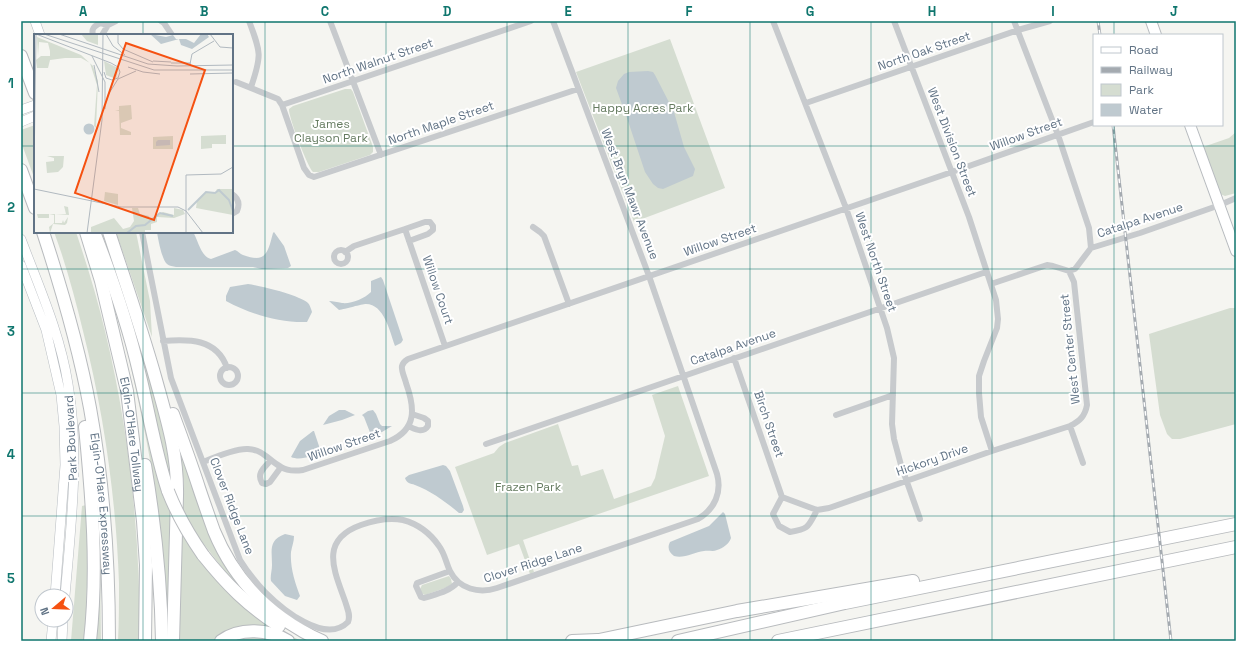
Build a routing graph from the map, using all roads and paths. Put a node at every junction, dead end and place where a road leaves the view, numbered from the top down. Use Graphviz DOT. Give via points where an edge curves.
graph roads {
  1 [pos="35,21"];
  2 [pos="116,21"];
  3 [pos="249,21"];
  4 [pos="330,21"];
  5 [pos="531,21"];
  6 [pos="552,21"];
  7 [pos="774,21"];
  8 [pos="894,21"];
  9 [pos="1014,21"];
  10 [pos="1050,21"];
  11 [pos="1151,21"];
  12 [pos="163,22"];
  13 [pos="108,25"];
  14 [pos="1018,30"];
  15 [pos="40,34"];
  16 [pos="93,34"];
  17 [pos="103,34"];
  18 [pos="171,34"];
  19 [pos="1156,34"];
  20 [pos="21,56"];
  21 [pos="912,67"];
  22 [pos="353,81"];
  23 [pos="236,82"];
  24 [pos="251,87"];
  25 [pos="578,89"];
  26 [pos="34,90"];
  27 [pos="806,103"];
  28 [pos="34,105"];
  29 [pos="282,105"];
  30 [pos="21,110"];
  31 [pos="34,116"];
  32 [pos="21,122"];
  33 [pos="1093,122"];
  34 [pos="1190,126"];
  35 [pos="1058,135"];
  36 [pos="381,155"];
  37 [pos="21,170"];
  38 [pos="952,172"];
  39 [pos="233,195"];
  40 [pos="1236,198"];
  41 [pos="34,205"];
  42 [pos="1220,205"];
  43 [pos="846,208"];
  44 [pos="233,213"];
  45 [pos="533,227"];
  46 [pos="405,229"];
  47 [pos="43,233"];
  48 [pos="86,233"];
  49 [pos="94,233"];
  50 [pos="109,233"];
  51 [pos="142,233"];
  52 [pos="21,239"];
  53 [pos="409,241"];
  54 [pos="1091,248"];
  55 [pos="1236,251"];
  56 [pos="345,252"];
  57 [pos="21,265"];
  58 [pos="1069,271"];
  59 [pos="986,272"];
  60 [pos="649,276"];
  61 [pos="991,284"];
  62 [pos="569,304"];
  63 [pos="880,308"];
  64 [pos="163,341"];
  65 [pos="445,346"];
  66 [pos="149,354"];
  67 [pos="734,358"];
  68 [pos="82,368"];
  69 [pos="227,368"];
  70 [pos="684,376"];
  71 [pos="127,390"];
  72 [pos="894,395"];
  73 [pos="412,414"];
  74 [pos="836,415"];
  75 [pos="408,426"];
  76 [pos="1070,426"];
  77 [pos="486,444"];
  78 [pos="992,451"];
  79 [pos="272,460"];
  80 [pos="203,462"];
  81 [pos="1084,463"];
  82 [pos="281,467"];
  83 [pos="906,481"];
  84 [pos="782,497"];
  85 [pos="816,510"];
  86 [pos="920,519"];
  87 [pos="1236,524"];
  88 [pos="1236,547"];
  89 [pos="1006,570"];
  90 [pos="450,571"];
  91 [pos="458,582"];
  92 [pos="56,588"];
  93 [pos="66,588"];
  94 [pos="52,628"];
  95 [pos="63,628"];
  96 [pos="51,641"];
  97 [pos="62,641"];
  98 [pos="90,641"];
  99 [pos="109,641"];
  100 [pos="145,641"];
  101 [pos="162,641"];
  102 [pos="172,641"];
  103 [pos="221,641"];
  104 [pos="288,641"];
  105 [pos="308,641"];
  106 [pos="322,641"];
  107 [pos="572,641"];
  108 [pos="596,641"];
  109 [pos="678,641"];
  110 [pos="778,641"];
  1 -- 15 [label="street"];
  2 -- 13 [label="street"];
  3 -- 24 [label="street" via="260,53"];
  4 -- 22 [label="street"];
  5 -- 22 [label="street, North Walnut Street"];
  6 -- 25 [label="street, West Bryn Mawr Avenue"];
  7 -- 27 [label="street, West North Street"];
  8 -- 21 [label="street, West Division Street"];
  9 -- 14 [label="street"];
  10 -- 14 [label="street, North Oak Street"];
  11 -- 19 [label="main road"];
  12 -- 18 [label="street"];
  13 -- 16 [label="street" via="100,23 94,26"];
  13 -- 17 [label="street"];
  14 -- 21 [label="street, North Oak Street"];
  14 -- 35 [label="street"];
  20 -- 26 [label="highway"];
  21 -- 27 [label="street, North Oak Street"];
  21 -- 38 [label="street, West Division Street"];
  22 -- 29 [label="street, North Walnut Street"];
  22 -- 36 [label="street"];
  23 -- 24 [label="street"];
  24 -- 29 [label="street" via="276,98"];
  25 -- 36 [label="street, North Maple Street"];
  25 -- 60 [label="street, West Bryn Mawr Avenue"];
  27 -- 43 [label="street, West North Street"];
  28 -- 30 [label="street"];
  29 -- 36 [label="street, North Maple Street" via="307,174 315,177 323,175"];
  31 -- 32 [label="street"];
  33 -- 35 [label="street, Willow Street"];
  34 -- 42 [label="main road"];
  35 -- 38 [label="street, Willow Street"];
  35 -- 54 [label="street" via="1089,228"];
  37 -- 41 [label="highway"];
  38 -- 43 [label="street, Willow Street"];
  38 -- 59 [label="street, West Division Street"];
  39 -- 44 [label="street" via="239,205"];
  40 -- 42 [label="street, Catalpa Avenue"];
  42 -- 54 [label="street, Catalpa Avenue"];
  42 -- 55 [label="main road"];
  43 -- 60 [label="street, Willow Street"];
  43 -- 63 [label="street, West North Street"];
  45 -- 62 [label="street" via="542,233"];
  46 -- 53 [label="street, Willow Court"];
  46 -- 53 [label="street" via="425,222 432,225 433,230 430,233"];
  46 -- 56 [label="street" via="354,246"];
  47 -- 68 [label="highway" via="72,325"];
  48 -- 71 [label="highway, Elgin-O'Hare Tollway" via="101,281"];
  49 -- 105 [label="highway, bridge" via="128,327 158,458 179,516 203,556 238,595 287,631"];
  50 -- 66 [label="highway"];
  51 -- 64 [label="street, Clover Ridge Lane"];
  52 -- 93 [label="street, Park Boulevard" via="56,333 72,408 73,495"];
  53 -- 65 [label="street, Willow Court"];
  54 -- 58 [label="street, Catalpa Avenue" via="1075,270"];
  57 -- 92 [label="street, Park Boulevard" via="46,330 61,395 65,465"];
  58 -- 61 [label="street" via="1047,265"];
  58 -- 76 [label="street, West Center Street" via="1074,282 1087,405 1083,417"];
  59 -- 61 [label="street, West Division Street"];
  59 -- 63 [label="street, Catalpa Avenue"];
  60 -- 62 [label="street, Willow Street"];
  60 -- 70 [label="street, West Bryn Mawr Avenue"];
  61 -- 78 [label="street" via="998,319 980,376 979,393 981,417"];
  62 -- 65 [label="street, Willow Street"];
  63 -- 67 [label="street, Catalpa Avenue"];
  63 -- 72 [label="street, West North Street" via="893,351"];
  64 -- 69 [label="street" via="185,339 203,342 225,361"];
  64 -- 80 [label="street, Clover Ridge Lane" via="171,378"];
  65 -- 73 [label="street, Willow Street" via="410,358 403,364 402,371 412,403"];
  66 -- 102 [label="highway" via="174,445 178,478"];
  66 -- 106 [label="highway" via="160,376 214,531 228,558 248,587 273,612 306,634"];
  67 -- 70 [label="street, Catalpa Avenue"];
  67 -- 84 [label="street, Birch Street"];
  68 -- 98 [label="highway" via="81,392 93,532"];
  68 -- 99 [label="highway, Elgin-O'Hare Expressway" via="101,481 108,562"];
  70 -- 77 [label="street, Catalpa Avenue"];
  70 -- 91 [label="street, Clover Ridge Lane" via="718,478 715,500 704,515 693,521 490,590 472,590"];
  71 -- 100 [label="highway, Elgin-O'Hare Tollway" via="143,521 146,565"];
  71 -- 101 [label="highway" via="134,408 142,445 154,524"];
  72 -- 74 [label="street"];
  72 -- 83 [label="street, West North Street" via="894,439"];
  73 -- 75 [label="street, Willow Street"];
  73 -- 75 [label="street" via="428,421 428,426 422,430"];
  75 -- 82 [label="street, Willow Street" via="398,437 390,441 311,468 298,471"];
  76 -- 78 [label="street, Hickory Drive"];
  76 -- 81 [label="street"];
  78 -- 83 [label="street, Hickory Drive"];
  79 -- 80 [label="street, Willow Street" via="260,452 244,449"];
  79 -- 82 [label="street, Willow Street"];
  79 -- 82 [label="street" via="260,474 262,483 270,482"];
  80 -- 90 [label="street, Clover Ridge Lane" via="240,560 248,572 277,603 318,628 333,628 345,624 348,620 349,613 332,559 339,539 352,528 385,519 414,524 425,530 436,542"];
  83 -- 85 [label="street, Hickory Drive" via="829,508"];
  83 -- 86 [label="street, West North Street"];
  84 -- 85 [label="street"];
  84 -- 85 [label="street" via="773,514 779,526 790,532 803,530 809,525"];
  87 -- 89 [label="highway"];
  88 -- 110 [label="highway"];
  89 -- 108 [label="highway" via="934,577 807,598"];
  89 -- 109 [label="highway"];
  90 -- 91 [label="street, Clover Ridge Lane"];
  90 -- 91 [label="street" via="417,583 421,597 448,590"];
  94 -- 96 [label="street"];
  95 -- 97 [label="street"];
  103 -- 104 [label="highway" via="249,631 281,636"];
  107 -- 108 [label="highway"];
}
